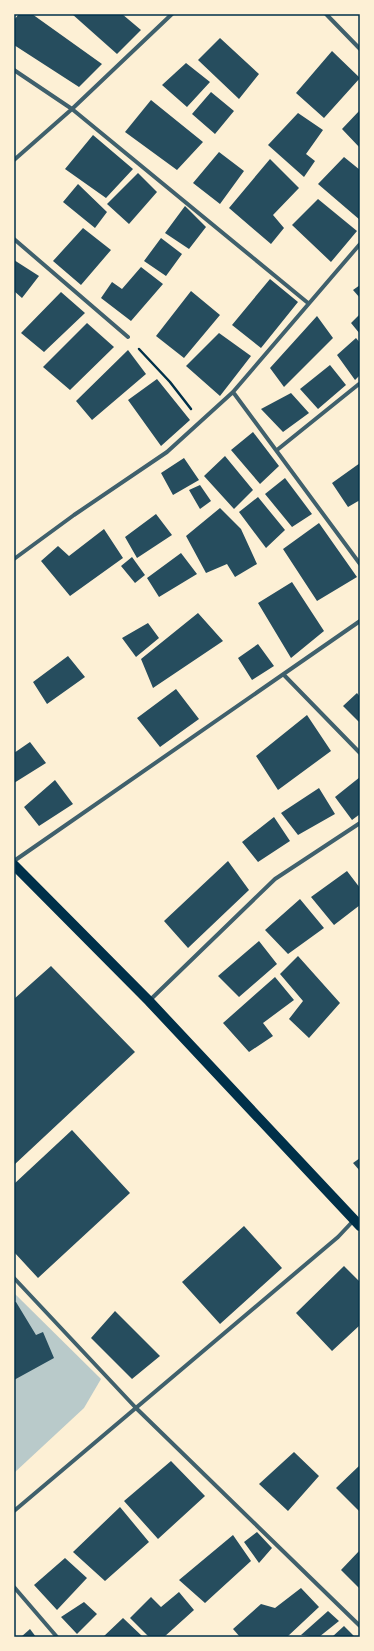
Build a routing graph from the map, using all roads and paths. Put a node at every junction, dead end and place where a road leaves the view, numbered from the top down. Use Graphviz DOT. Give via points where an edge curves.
graph roads {
  1 [pos="172,14"];
  2 [pos="326,14"];
  3 [pos="360,49"];
  4 [pos="14,70"];
  5 [pos="72,109"];
  6 [pos="14,160"];
  7 [pos="14,239"];
  8 [pos="360,244"];
  9 [pos="308,303"];
  10 [pos="128,337"];
  11 [pos="359,384"];
  12 [pos="233,392"];
  13 [pos="200,422"];
  14 [pos="276,450"];
  15 [pos="14,559"];
  16 [pos="360,564"];
  17 [pos="360,621"];
  18 [pos="284,675"];
  19 [pos="360,753"];
  20 [pos="360,823"];
  21 [pos="14,861"];
  22 [pos="14,865"];
  23 [pos="149,1001"];
  24 [pos="357,1223"];
  25 [pos="14,1278"];
  26 [pos="136,1408"];
  27 [pos="14,1510"];
  28 [pos="14,1587"];
  29 [pos="360,1626"];
  30 [pos="57,1637"];
  1 -- 5 [label="street"];
  2 -- 3 [label="street"];
  4 -- 5 [label="street"];
  5 -- 6 [label="street"];
  5 -- 9 [label="street"];
  7 -- 10 [label="street"];
  8 -- 9 [label="street"];
  9 -- 12 [label="street"];
  10 -- 13 [label="path" via="170,382"];
  11 -- 14 [label="street"];
  12 -- 13 [label="street"];
  12 -- 14 [label="street"];
  13 -- 15 [label="street" via="167,452"];
  14 -- 16 [label="street"];
  17 -- 18 [label="street"];
  18 -- 19 [label="street"];
  18 -- 21 [label="street"];
  20 -- 23 [label="street" via="275,879"];
  22 -- 23 [label="main road"];
  23 -- 24 [label="main road"];
  24 -- 26 [label="street"];
  25 -- 26 [label="street"];
  26 -- 27 [label="street"];
  26 -- 29 [label="street"];
  28 -- 30 [label="street"];
}
